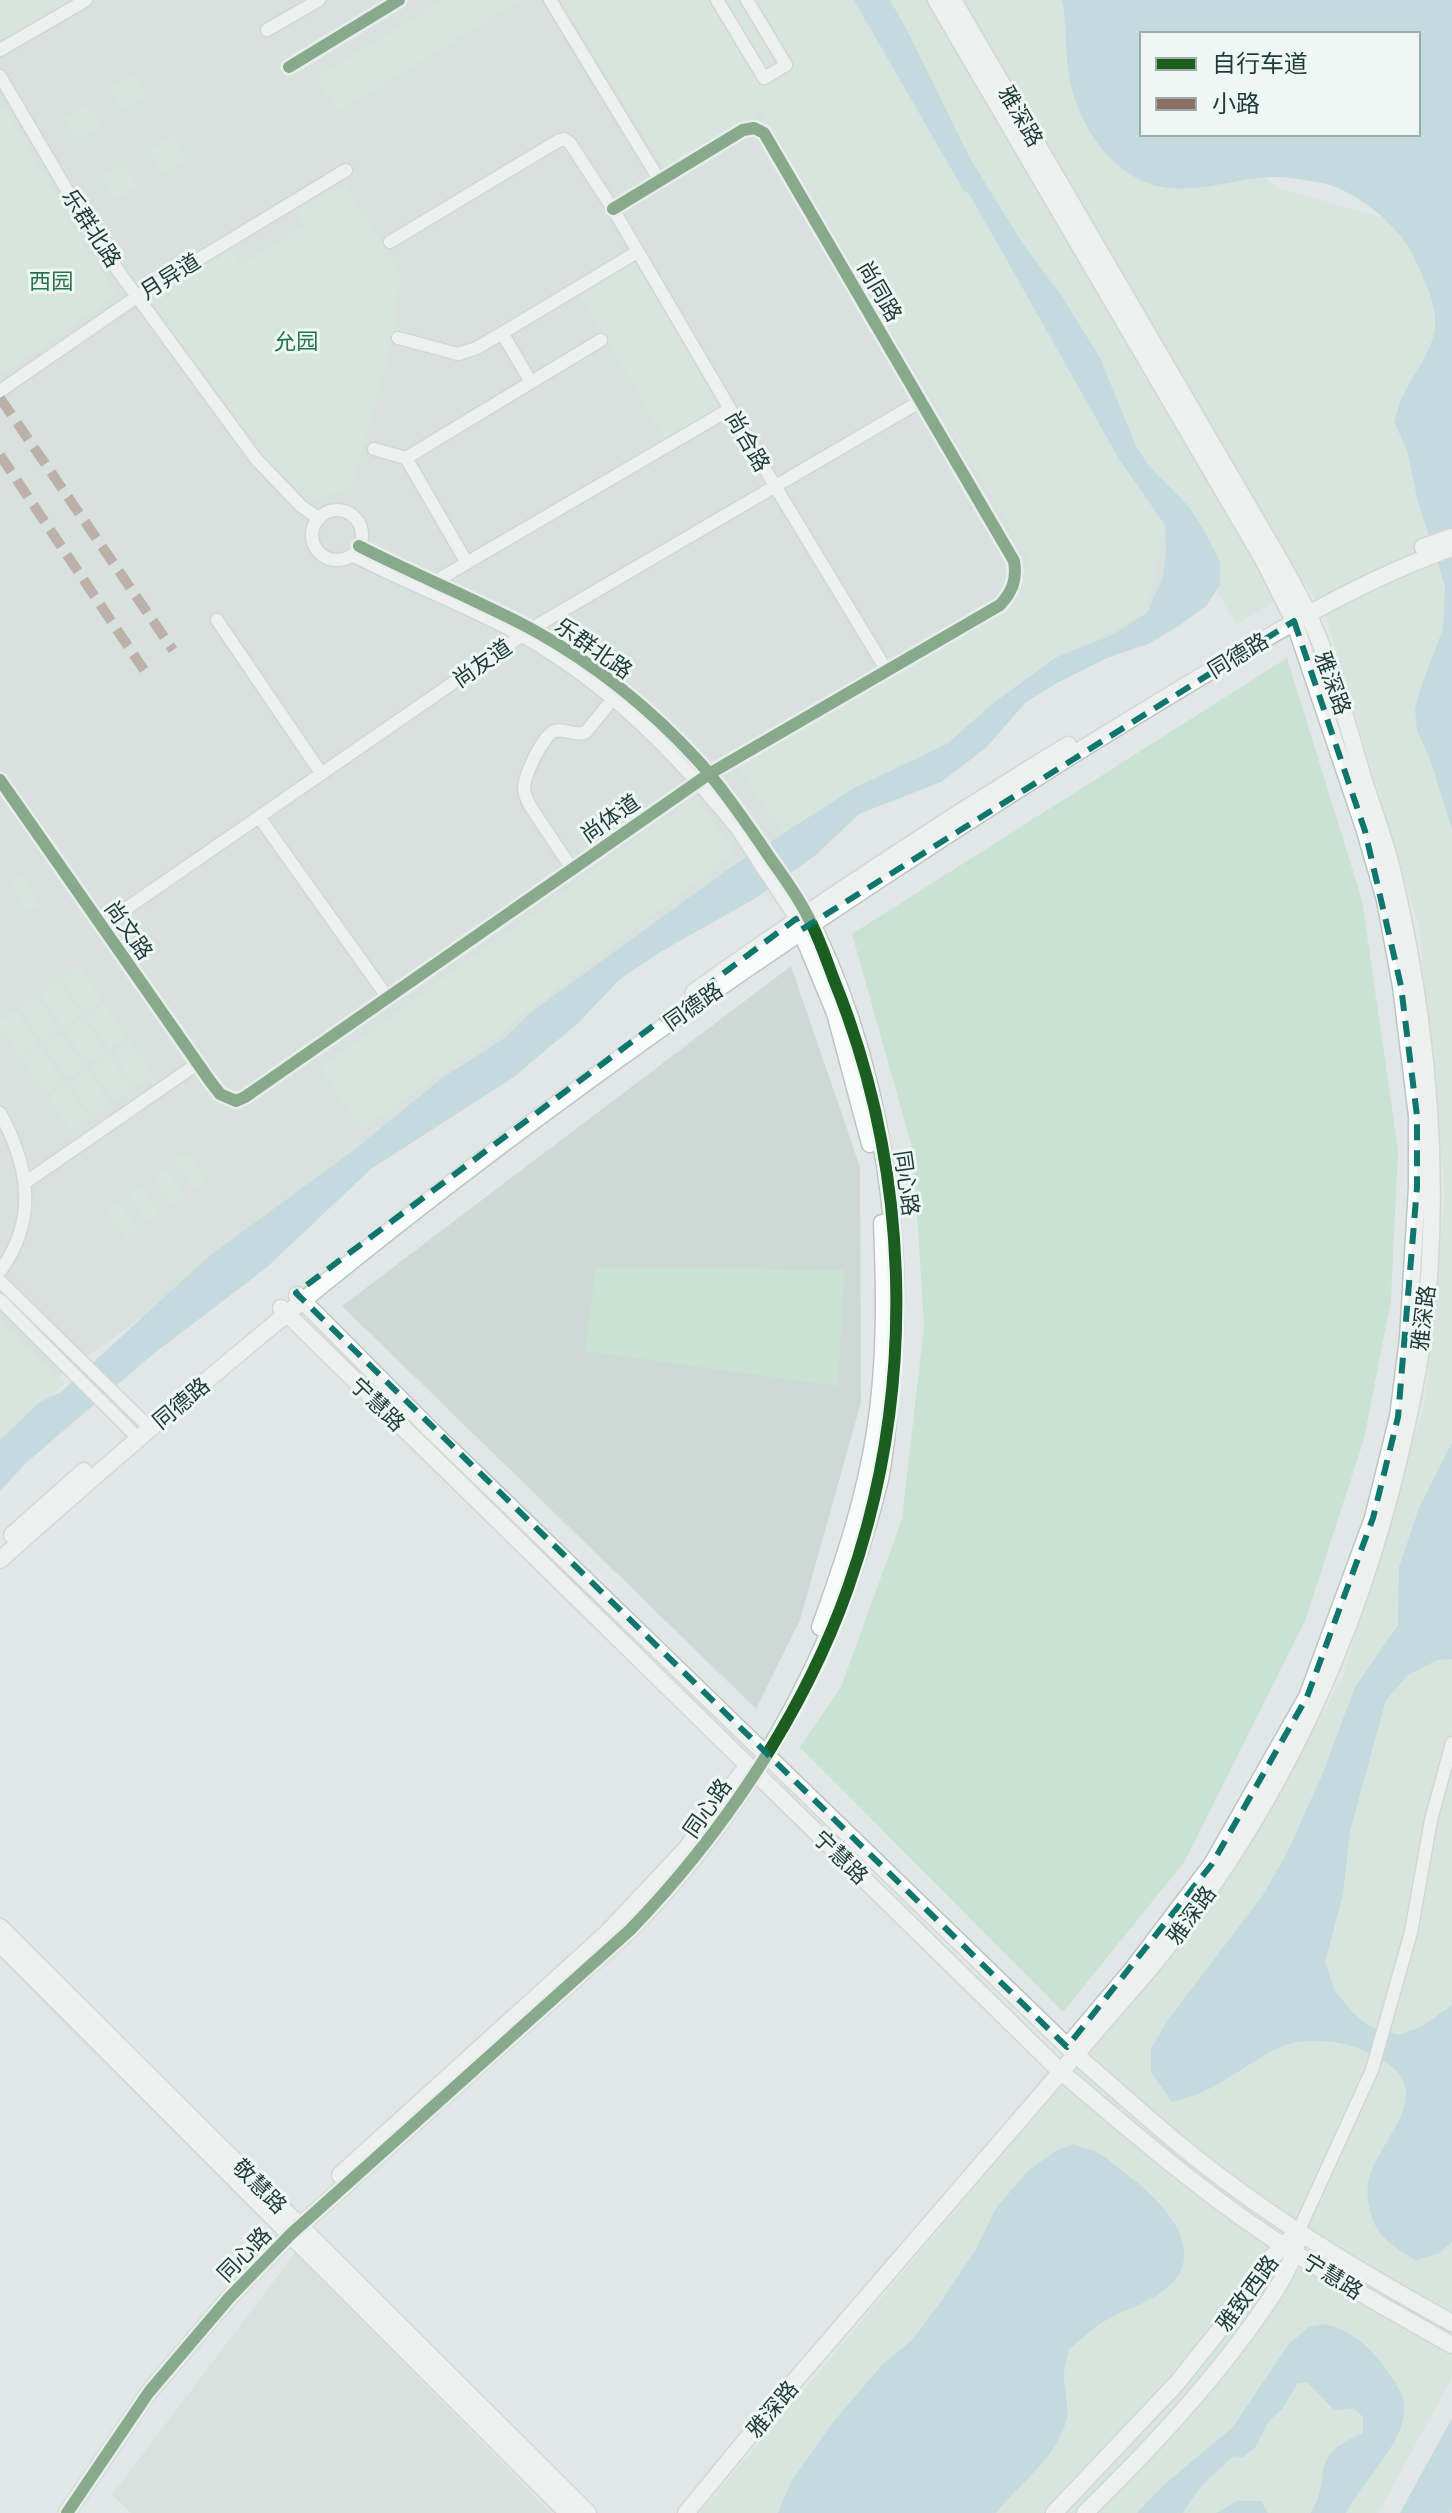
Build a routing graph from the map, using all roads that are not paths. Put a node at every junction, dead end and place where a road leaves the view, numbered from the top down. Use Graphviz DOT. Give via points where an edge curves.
graph roads {
  1 [pos="86,0"];
  2 [pos="319,0"];
  3 [pos="399,0"];
  4 [pos="550,0"];
  5 [pos="717,0"];
  6 [pos="747,0"];
  7 [pos="936,0"];
  8 [pos="953,0"];
  9 [pos="267,30"];
  10 [pos="0,50"];
  11 [pos="289,67"];
  12 [pos="0,76"];
  13 [pos="346,170"];
  14 [pos="660,181"];
  15 [pos="613,209"];
  16 [pos="390,242"];
  17 [pos="637,252"];
  18 [pos="138,296"];
  19 [pos="502,333"];
  20 [pos="398,338"];
  21 [pos="601,340"];
  22 [pos="531,382"];
  23 [pos="0,391"];
  24 [pos="921,401"];
  25 [pos="730,409"];
  26 [pos="374,449"];
  27 [pos="406,458"];
  28 [pos="775,486"];
  29 [pos="319,519"];
  30 [pos="1452,537"];
  31 [pos="1452,548"];
  32 [pos="356,550"];
  33 [pos="1419,554"];
  34 [pos="467,563"];
  35 [pos="1017,575"];
  36 [pos="1285,584"];
  37 [pos="427,586"];
  38 [pos="1326,598"];
  39 [pos="1300,610"];
  40 [pos="217,620"];
  41 [pos="526,632"];
  42 [pos="887,671"];
  43 [pos="617,694"];
  44 [pos="321,773"];
  45 [pos="703,777"];
  46 [pos="0,780"];
  47 [pos="259,817"];
  48 [pos="572,869"];
  49 [pos="804,921"];
  50 [pos="101,926"];
  51 [pos="388,998"];
  52 [pos="197,1064"];
  53 [pos="228,1099"];
  54 [pos="0,1113"];
  55 [pos="26,1182"];
  56 [pos="0,1271"];
  57 [pos="0,1281"];
  58 [pos="299,1297"];
  59 [pos="0,1300"];
  60 [pos="283,1310"];
  61 [pos="141,1430"];
  62 [pos="0,1545"];
  63 [pos="0,1560"];
  64 [pos="1452,1743"];
  65 [pos="762,1752"];
  66 [pos="751,1770"];
  67 [pos="0,1927"];
  68 [pos="0,1944"];
  69 [pos="1071,2051"];
  70 [pos="1056,2068"];
  71 [pos="292,2226"];
  72 [pos="1289,2246"];
  73 [pos="1316,2266"];
  74 [pos="1283,2279"];
  75 [pos="1452,2323"];
  76 [pos="1452,2345"];
  77 [pos="57,2513"];
  78 [pos="67,2513"];
  79 [pos="568,2513"];
  80 [pos="588,2513"];
  81 [pos="677,2513"];
  82 [pos="686,2513"];
  83 [pos="1054,2513"];
  84 [pos="1085,2513"];
  1 -- 10 [label="street"];
  2 -- 9 [label="street"];
  3 -- 11 [label="street"];
  4 -- 14 [label="street"];
  5 -- 6 [label="street" via="764,78 786,65"];
  7 -- 36 [label="main road, 雅深路"];
  8 -- 36 [label="main road, 雅深路"];
  12 -- 18 [label="street, 乐群北路" via="71,197"];
  13 -- 18 [label="street, 月异道"];
  14 -- 15 [label="street"];
  14 -- 24 [label="street, 尚同路" via="743,130 764,133"];
  15 -- 16 [label="street, 尚合路" via="564,139"];
  15 -- 17 [label="street, 尚合路"];
  17 -- 19 [label="street"];
  17 -- 25 [label="street, 尚合路"];
  18 -- 23 [label="street, 月异道"];
  18 -- 29 [label="street, 乐群北路" via="256,459"];
  19 -- 20 [label="street" via="458,354"];
  19 -- 22 [label="street"];
  21 -- 22 [label="street"];
  22 -- 27 [label="street"];
  24 -- 28 [label="street, 尚友道"];
  24 -- 35 [label="street, 尚同路" via="1014,561"];
  25 -- 28 [label="street, 尚合路"];
  25 -- 34 [label="street"];
  26 -- 27 [label="street"];
  27 -- 34 [label="street"];
  28 -- 41 [label="street, 尚友道"];
  28 -- 42 [label="street, 尚合路"];
  29 -- 32 [label="street" via="337,510 356,519 362,532"];
  29 -- 32 [label="street" via="313,531 318,551 331,559 346,558"];
  30 -- 33 [label="main road, 同德路"];
  31 -- 33 [label="main road, 同德路"];
  32 -- 37 [label="street, 乐群北路"];
  33 -- 38 [label="main road, 同德路"];
  34 -- 37 [label="street"];
  35 -- 42 [label="street, 尚体道" via="1000,605"];
  36 -- 38 [label="main road"];
  36 -- 39 [label="main road"];
  37 -- 41 [label="street, 乐群北路"];
  38 -- 39 [label="main road, 同德路"];
  39 -- 49 [label="main road, 同德路"];
  39 -- 69 [label="main road, 雅深路" via="1385,900 1417,1116 1408,1339 1398,1417 1373,1518 1307,1697 1212,1864"];
  40 -- 44 [label="street"];
  41 -- 43 [label="street, 乐群北路" via="596,670"];
  41 -- 44 [label="street, 尚友道"];
  42 -- 45 [label="street, 尚体道"];
  43 -- 45 [label="street, 乐群北路" via="665,728"];
  43 -- 48 [label="street" via="586,732 551,732 525,784 530,806"];
  44 -- 47 [label="street, 尚友道"];
  45 -- 48 [label="street, 尚体道"];
  45 -- 49 [label="street, 乐群北路"];
  46 -- 50 [label="street, 尚文路"];
  47 -- 50 [label="street, 尚友道"];
  47 -- 51 [label="street"];
  48 -- 51 [label="street, 尚体道"];
  49 -- 58 [label="main road, 同德路"];
  49 -- 65 [label="main road, 同心路" via="847,1012 870,1089 891,1207 897,1341 880,1477 848,1589 810,1675"];
  50 -- 52 [label="street, 尚文路"];
  51 -- 53 [label="street, 尚体道" via="245,1097"];
  52 -- 53 [label="street, 尚文路"];
  52 -- 55 [label="street"];
  54 -- 55 [label="street"];
  55 -- 56 [label="street" via="18,1242"];
  57 -- 61 [label="street" via="116,1396"];
  58 -- 60 [label="main road, 同德路"];
  58 -- 65 [label="main road, 宁慧路"];
  59 -- 61 [label="street" via="106,1405"];
  60 -- 61 [label="main road, 同德路"];
  60 -- 66 [label="main road, 宁慧路"];
  61 -- 62 [label="main road, 同德路"];
  61 -- 63 [label="main road, 同德路"];
  64 -- 72 [label="street" via="1431,1820 1411,1932 1372,2070"];
  65 -- 66 [label="main road, 同心路"];
  65 -- 69 [label="main road, 宁慧路"];
  66 -- 70 [label="main road, 宁慧路"];
  66 -- 71 [label="main road, 同心路" via="707,1844 630,1930"];
  67 -- 71 [label="main road, 敬慧路"];
  68 -- 71 [label="main road, 敬慧路"];
  69 -- 70 [label="main road, 雅深路"];
  69 -- 72 [label="main road, 宁慧路"];
  70 -- 72 [label="main road, 宁慧路" via="1178,2170"];
  70 -- 81 [label="main road, 雅深路" via="739,2434"];
  70 -- 82 [label="main road, 雅深路"];
  71 -- 77 [label="main road, 同心路" via="174,2350"];
  71 -- 78 [label="main road, 同心路" via="149,2392"];
  71 -- 79 [label="main road, 敬慧路"];
  71 -- 80 [label="main road, 敬慧路"];
  72 -- 73 [label="main road, 宁慧路"];
  72 -- 74 [label="main road, 雅致西路"];
  72 -- 75 [label="main road, 宁慧路" via="1318,2244"];
  72 -- 83 [label="main road, 雅致西路" via="1177,2383"];
  73 -- 74 [label="main road" via="1296,2266"];
  73 -- 76 [label="main road, 宁慧路"];
  74 -- 84 [label="main road, 雅致西路" via="1185,2411"];
}
